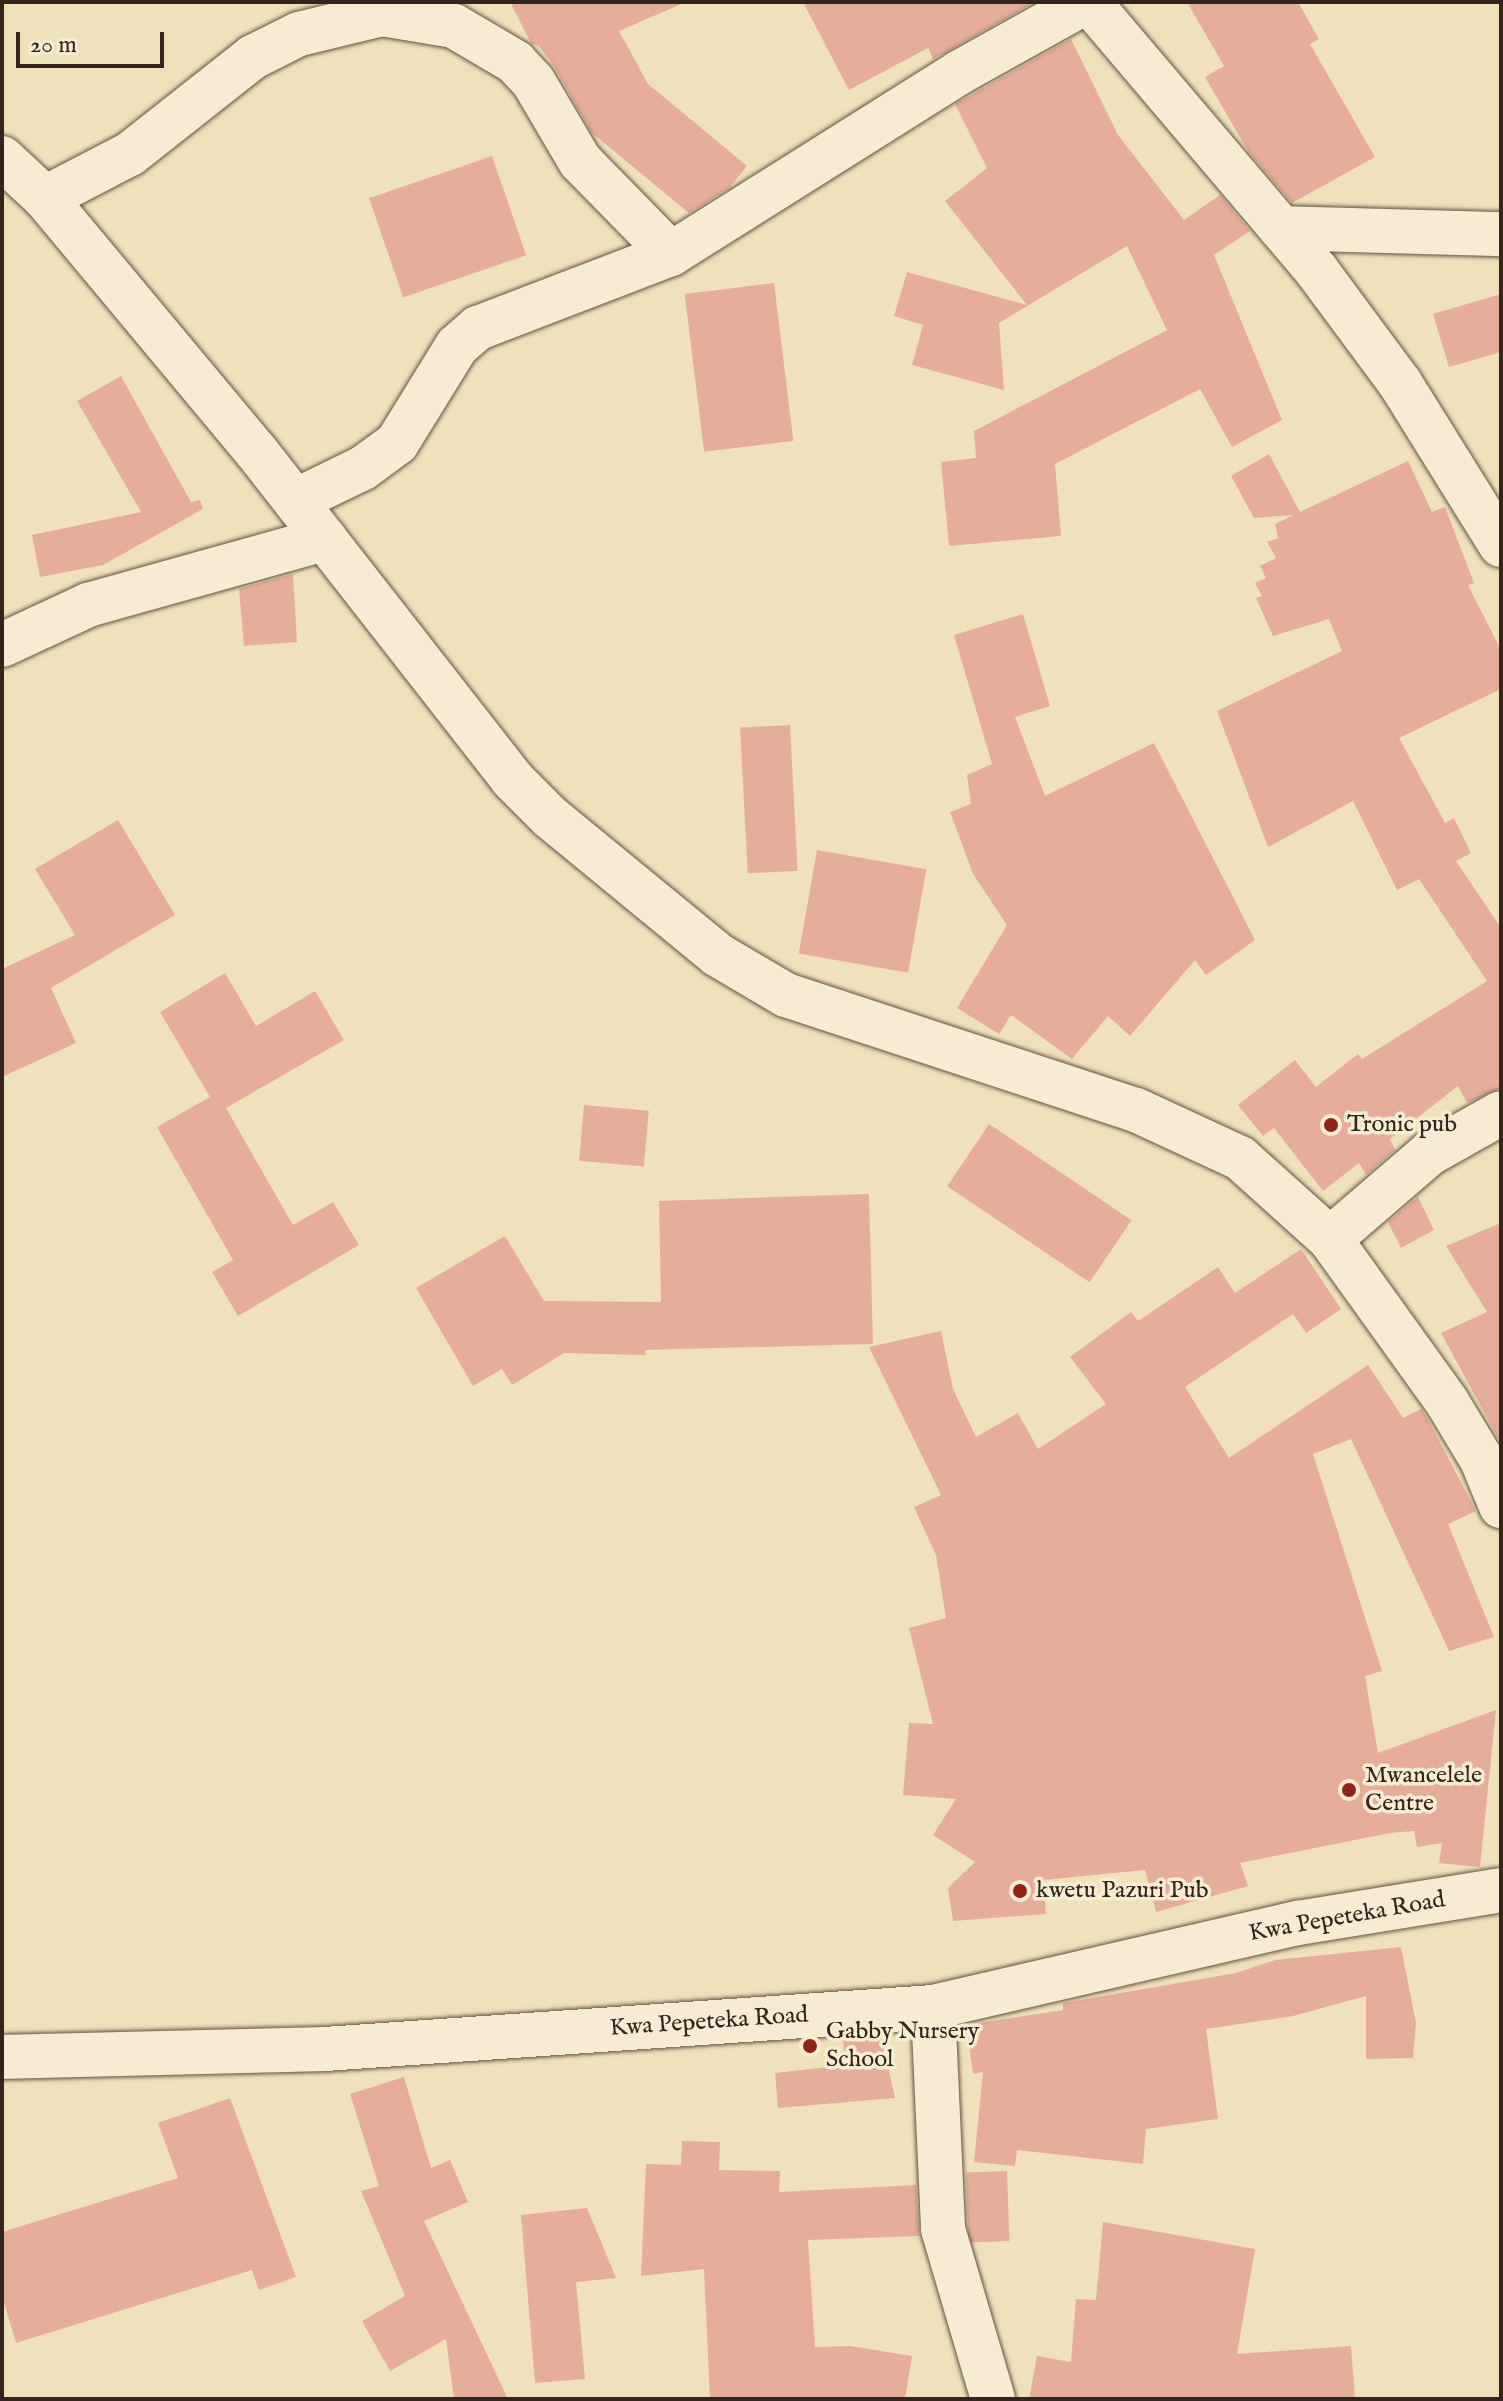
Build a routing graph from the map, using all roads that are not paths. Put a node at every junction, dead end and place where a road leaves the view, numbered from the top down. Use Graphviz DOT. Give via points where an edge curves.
graph roads {
  1 [pos="1087,2"];
  2 [pos="2,158"];
  3 [pos="45,198"];
  4 [pos="1281,228"];
  5 [pos="1501,234"];
  6 [pos="671,254"];
  7 [pos="297,500"];
  8 [pos="325,539"];
  9 [pos="1501,545"];
  10 [pos="2,645"];
  11 [pos="1501,1113"];
  12 [pos="1330,1239"];
  13 [pos="1501,1506"];
  14 [pos="1501,1890"];
  15 [pos="933,2007"];
  16 [pos="2,2057"];
  17 [pos="993,2399"];
  1 -- 4 [label="street"];
  1 -- 6 [label="street" via="960,72"];
  2 -- 3 [label="street"];
  3 -- 6 [label="street" via="130,154 253,57 299,34 382,14 454,26 515,62 533,81 580,161"];
  3 -- 7 [label="street"];
  4 -- 5 [label="street"];
  4 -- 9 [label="street" via="1400,383"];
  6 -- 7 [label="street" via="478,328 457,346 397,443 363,468"];
  7 -- 8 [label="street"];
  8 -- 10 [label="street" via="88,605"];
  8 -- 12 [label="street" via="512,779 718,955 786,995 1136,1110 1240,1158"];
  11 -- 12 [label="street" via="1430,1153"];
  12 -- 13 [label="street" via="1447,1402 1482,1460"];
  14 -- 15 [label="street, Kwa Pepeteka Road" via="1298,1923"];
  15 -- 16 [label="street, Kwa Pepeteka Road" via="325,2049"];
  15 -- 17 [label="street" via="943,2229"];
}
